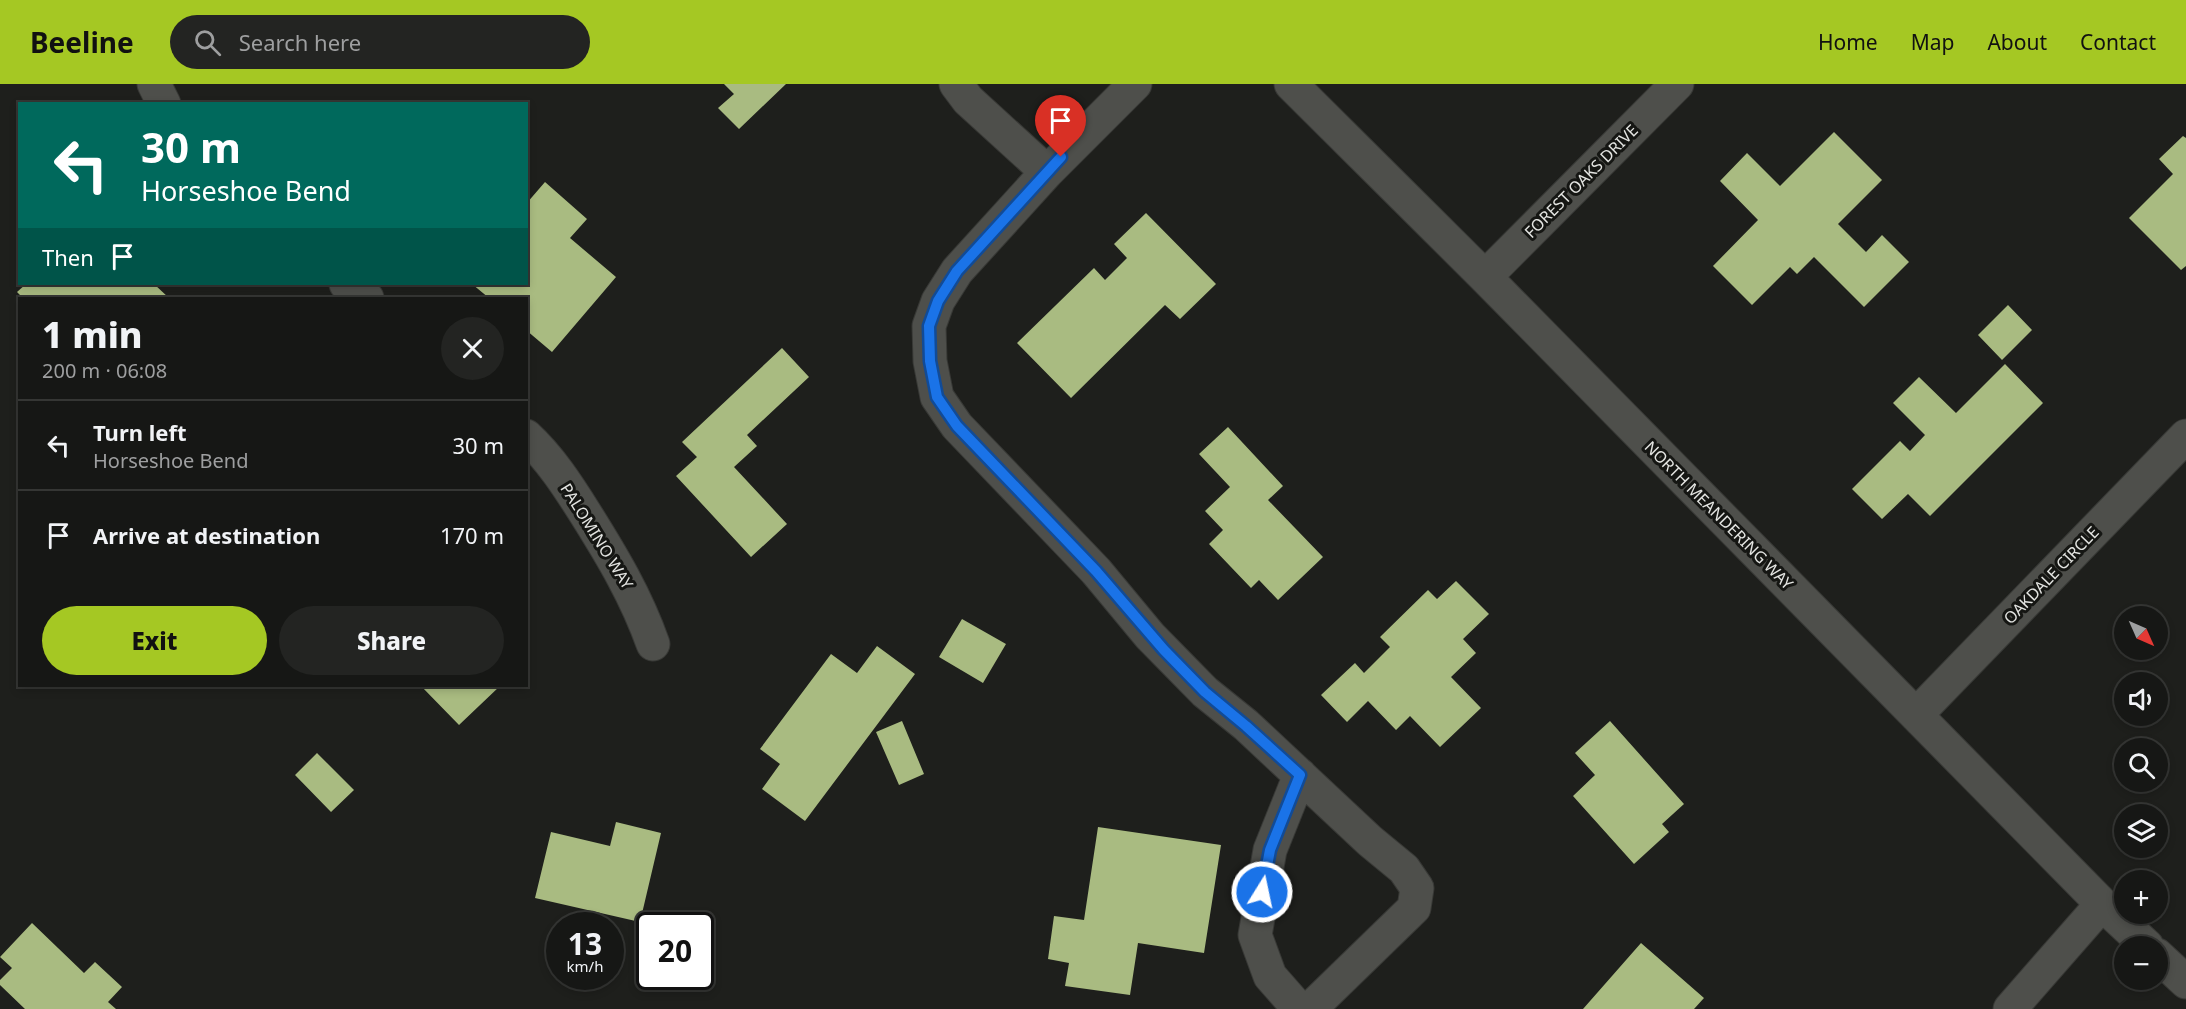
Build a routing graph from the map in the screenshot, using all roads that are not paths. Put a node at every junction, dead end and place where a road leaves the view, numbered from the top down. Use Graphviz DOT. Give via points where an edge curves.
graph roads {
  1 [pos="154,84"];
  2 [pos="956,84"];
  3 [pos="1135,84"];
  4 [pos="1291,84"];
  5 [pos="1677,84"];
  6 [pos="163,102"];
  7 [pos="1047,172"];
  8 [pos="1485,277"];
  9 [pos="348,285"];
  10 [pos="366,297"];
  11 [pos="2186,436"];
  12 [pos="528,438"];
  13 [pos="653,644"];
  14 [pos="1916,715"];
  15 [pos="1300,775"];
  16 [pos="2102,904"];
  17 [pos="2136,936"];
  18 [pos="2168,965"];
  19 [pos="2186,982"];
  20 [pos="1299,1009"];
  21 [pos="1310,1009"];
  22 [pos="2010,1009"];
  1 -- 6 [label="street"];
  2 -- 7 [label="street" via="968,100"];
  3 -- 7 [label="street"];
  4 -- 8 [label="street, NORTH MEANDERING WAY"];
  5 -- 8 [label="street, FOREST OAKS DRIVE"];
  7 -- 15 [label="street" via="957,271 938,301 929,326 937,397 957,426 1096,571 1158,644 1205,692"];
  8 -- 14 [label="street, NORTH MEANDERING WAY"];
  9 -- 10 [label="street"];
  11 -- 14 [label="street, OAKDALE CIRCLE"];
  12 -- 13 [label="street, PALOMINO WAY" via="566,482 621,568"];
  14 -- 16 [label="street, NORTH MEANDERING WAY"];
  15 -- 20 [label="street" via="1270,850 1255,935 1270,976"];
  15 -- 21 [label="street" via="1404,869 1417,888 1414,908"];
  16 -- 17 [label="street, NORTH MEANDERING WAY"];
  16 -- 22 [label="street"];
  18 -- 19 [label="street"];
}
